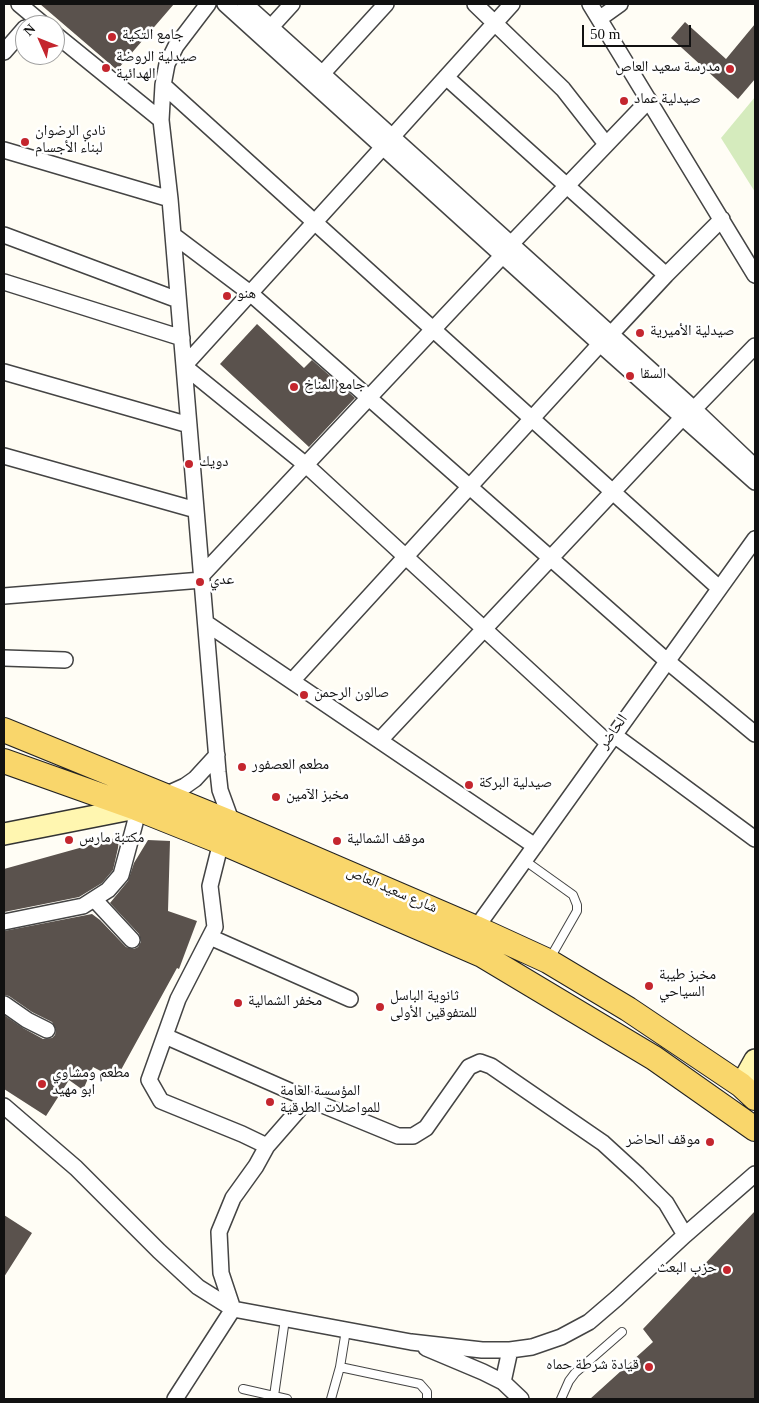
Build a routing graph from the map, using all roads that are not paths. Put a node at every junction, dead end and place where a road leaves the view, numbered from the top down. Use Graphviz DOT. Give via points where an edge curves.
graph roads {
  1 [pos="19,4"];
  2 [pos="208,4"];
  3 [pos="225,4"];
  4 [pos="245,4"];
  5 [pos="292,4"];
  6 [pos="386,4"];
  7 [pos="475,4"];
  8 [pos="512,4"];
  9 [pos="590,4"];
  10 [pos="620,4"];
  11 [pos="27,15"];
  12 [pos="599,20"];
  13 [pos="495,22"];
  14 [pos="271,27"];
  15 [pos="15,41"];
  16 [pos="65,42"];
  17 [pos="4,52"];
  18 [pos="322,74"];
  19 [pos="446,76"];
  20 [pos="163,85"];
  21 [pos="649,100"];
  22 [pos="161,120"];
  23 [pos="388,142"];
  24 [pos="606,144"];
  25 [pos="4,150"];
  26 [pos="567,186"];
  27 [pos="170,200"];
  28 [pos="722,219"];
  29 [pos="315,222"];
  30 [pos="4,235"];
  31 [pos="173,235"];
  32 [pos="507,250"];
  33 [pos="666,275"];
  34 [pos="755,275"];
  35 [pos="4,282"];
  36 [pos="250,294"];
  37 [pos="178,300"];
  38 [pos="433,329"];
  39 [pos="182,338"];
  40 [pos="605,339"];
  41 [pos="755,346"];
  42 [pos="184,366"];
  43 [pos="4,372"];
  44 [pos="369,398"];
  45 [pos="688,414"];
  46 [pos="532,418"];
  47 [pos="189,425"];
  48 [pos="4,456"];
  49 [pos="306,465"];
  50 [pos="755,467"];
  51 [pos="755,482"];
  52 [pos="469,486"];
  53 [pos="613,492"];
  54 [pos="196,510"];
  55 [pos="755,539"];
  56 [pos="405,556"];
  57 [pos="551,558"];
  58 [pos="202,577"];
  59 [pos="719,588"];
  60 [pos="4,596"];
  61 [pos="206,623"];
  62 [pos="484,629"];
  63 [pos="4,658"];
  64 [pos="65,660"];
  65 [pos="667,661"];
  66 [pos="292,681"];
  67 [pos="4,730"];
  68 [pos="755,734"];
  69 [pos="611,739"];
  70 [pos="380,740"];
  71 [pos="217,755"];
  72 [pos="4,761"];
  73 [pos="165,795"];
  74 [pos="136,808"];
  75 [pos="226,833"];
  76 [pos="4,834"];
  77 [pos="755,840"];
  78 [pos="535,846"];
  79 [pos="524,860"];
  80 [pos="94,899"];
  81 [pos="4,922"];
  82 [pos="476,928"];
  83 [pos="210,937"];
  84 [pos="132,940"];
  85 [pos="548,961"];
  86 [pos="350,999"];
  87 [pos="4,1004"];
  88 [pos="47,1030"];
  89 [pos="165,1036"];
  90 [pos="755,1060"];
  91 [pos="748,1092"];
  92 [pos="308,1099"];
  93 [pos="4,1106"];
  94 [pos="755,1129"];
  95 [pos="268,1146"];
  96 [pos="755,1174"];
  97 [pos="685,1234"];
  98 [pos="233,1309"];
  99 [pos="285,1319"];
  100 [pos="346,1330"];
  101 [pos="622,1332"];
  102 [pos="411,1342"];
  103 [pos="510,1350"];
  104 [pos="340,1367"];
  105 [pos="503,1382"];
  106 [pos="243,1389"];
  107 [pos="274,1396"];
  108 [pos="175,1399"];
  109 [pos="287,1399"];
  110 [pos="331,1399"];
  111 [pos="427,1399"];
  112 [pos="521,1399"];
  113 [pos="561,1399"];
  1 -- 11 [label="street"];
  2 -- 20 [label="street" via="176,46 167,64"];
  3 -- 23 [label="street"];
  4 -- 14 [label="street"];
  5 -- 14 [label="street"];
  6 -- 18 [label="street"];
  7 -- 13 [label="street"];
  8 -- 13 [label="street"];
  9 -- 12 [label="street"];
  10 -- 12 [label="street"];
  12 -- 21 [label="street"];
  13 -- 19 [label="street"];
  13 -- 24 [label="street" via="563,89"];
  14 -- 18 [label="street"];
  15 -- 17 [label="street"];
  16 -- 22 [label="street"];
  18 -- 23 [label="street"];
  19 -- 23 [label="street"];
  19 -- 26 [label="street"];
  20 -- 22 [label="street"];
  20 -- 29 [label="street"];
  21 -- 24 [label="street"];
  21 -- 28 [label="street"];
  22 -- 27 [label="street"];
  23 -- 29 [label="street"];
  23 -- 32 [label="street"];
  24 -- 26 [label="street"];
  25 -- 27 [label="street"];
  26 -- 32 [label="street"];
  26 -- 33 [label="street"];
  27 -- 31 [label="street"];
  28 -- 33 [label="street"];
  28 -- 34 [label="street"];
  29 -- 36 [label="street"];
  29 -- 38 [label="street"];
  30 -- 37 [label="street"];
  31 -- 36 [label="street"];
  31 -- 37 [label="street"];
  32 -- 38 [label="street"];
  32 -- 40 [label="street"];
  33 -- 40 [label="street"];
  35 -- 39 [label="street"];
  36 -- 42 [label="street"];
  36 -- 44 [label="street"];
  37 -- 39 [label="street"];
  38 -- 44 [label="street"];
  38 -- 46 [label="street"];
  39 -- 42 [label="street"];
  40 -- 45 [label="street"];
  40 -- 46 [label="street"];
  41 -- 45 [label="street"];
  42 -- 47 [label="street"];
  42 -- 49 [label="street"];
  43 -- 47 [label="street"];
  44 -- 49 [label="street"];
  44 -- 52 [label="street"];
  45 -- 50 [label="street"];
  45 -- 51 [label="street"];
  45 -- 53 [label="street"];
  46 -- 52 [label="street"];
  46 -- 53 [label="street"];
  47 -- 54 [label="street"];
  48 -- 54 [label="street"];
  49 -- 56 [label="street"];
  49 -- 58 [label="street"];
  52 -- 56 [label="street"];
  52 -- 57 [label="street"];
  53 -- 57 [label="street"];
  53 -- 59 [label="street"];
  54 -- 58 [label="street"];
  55 -- 59 [label="street, الحاضر"];
  56 -- 62 [label="street"];
  56 -- 66 [label="street"];
  57 -- 62 [label="street"];
  57 -- 65 [label="street"];
  58 -- 60 [label="street"];
  58 -- 61 [label="street"];
  59 -- 65 [label="street, الحاضر"];
  61 -- 66 [label="street"];
  61 -- 71 [label="street"];
  62 -- 69 [label="street"];
  62 -- 70 [label="street"];
  63 -- 64 [label="street"];
  65 -- 68 [label="street"];
  65 -- 69 [label="street, الحاضر"];
  66 -- 70 [label="street"];
  67 -- 73 [label="main road, شارع سعيد العاص"];
  69 -- 77 [label="street"];
  69 -- 78 [label="street, الحاضر"];
  70 -- 78 [label="street"];
  71 -- 73 [label="street" via="195,780"];
  71 -- 75 [label="street"];
  72 -- 74 [label="main road"];
  73 -- 75 [label="main road, شارع سعيد العاص"];
  74 -- 75 [label="main road"];
  74 -- 76 [label="main road"];
  74 -- 80 [label="street" via="135,824 121,874 108,890"];
  75 -- 82 [label="main road, شارع سعيد العاص"];
  75 -- 83 [label="street" via="210,886 215,926"];
  75 -- 94 [label="main road" via="482,955 654,1058"];
  78 -- 79 [label="street, الحاضر"];
  79 -- 82 [label="street, الحاضر"];
  79 -- 85 [label="lane" via="573,895 577,905 577,911"];
  80 -- 81 [label="street" via="84,906"];
  80 -- 84 [label="street"];
  82 -- 85 [label="main road, شارع سعيد العاص"];
  83 -- 86 [label="street"];
  83 -- 89 [label="street" via="178,999"];
  85 -- 91 [label="main road, شارع سعيد العاص" via="628,1009"];
  87 -- 88 [label="street"];
  89 -- 92 [label="street"];
  89 -- 95 [label="street" via="149,1080 161,1101"];
  90 -- 91 [label="main road"];
  92 -- 95 [label="street"];
  92 -- 97 [label="street" via="398,1136 413,1136 426,1128 469,1067 480,1062 486,1064 603,1143 666,1203"];
  93 -- 98 [label="street" via="76,1168 198,1287"];
  95 -- 98 [label="street" via="233,1198 219,1232 221,1273"];
  96 -- 97 [label="street"];
  97 -- 103 [label="street" via="589,1322 561,1337 532,1347"];
  98 -- 99 [label="street"];
  98 -- 108 [label="street"];
  99 -- 100 [label="street"];
  99 -- 107 [label="lane"];
  100 -- 102 [label="street"];
  100 -- 104 [label="lane"];
  101 -- 113 [label="lane" via="575,1373"];
  102 -- 103 [label="street"];
  102 -- 105 [label="street"];
  103 -- 105 [label="street"];
  104 -- 110 [label="lane"];
  104 -- 111 [label="lane" via="420,1384 427,1392"];
  105 -- 112 [label="street"];
  106 -- 107 [label="lane"];
  107 -- 109 [label="lane"];
}
